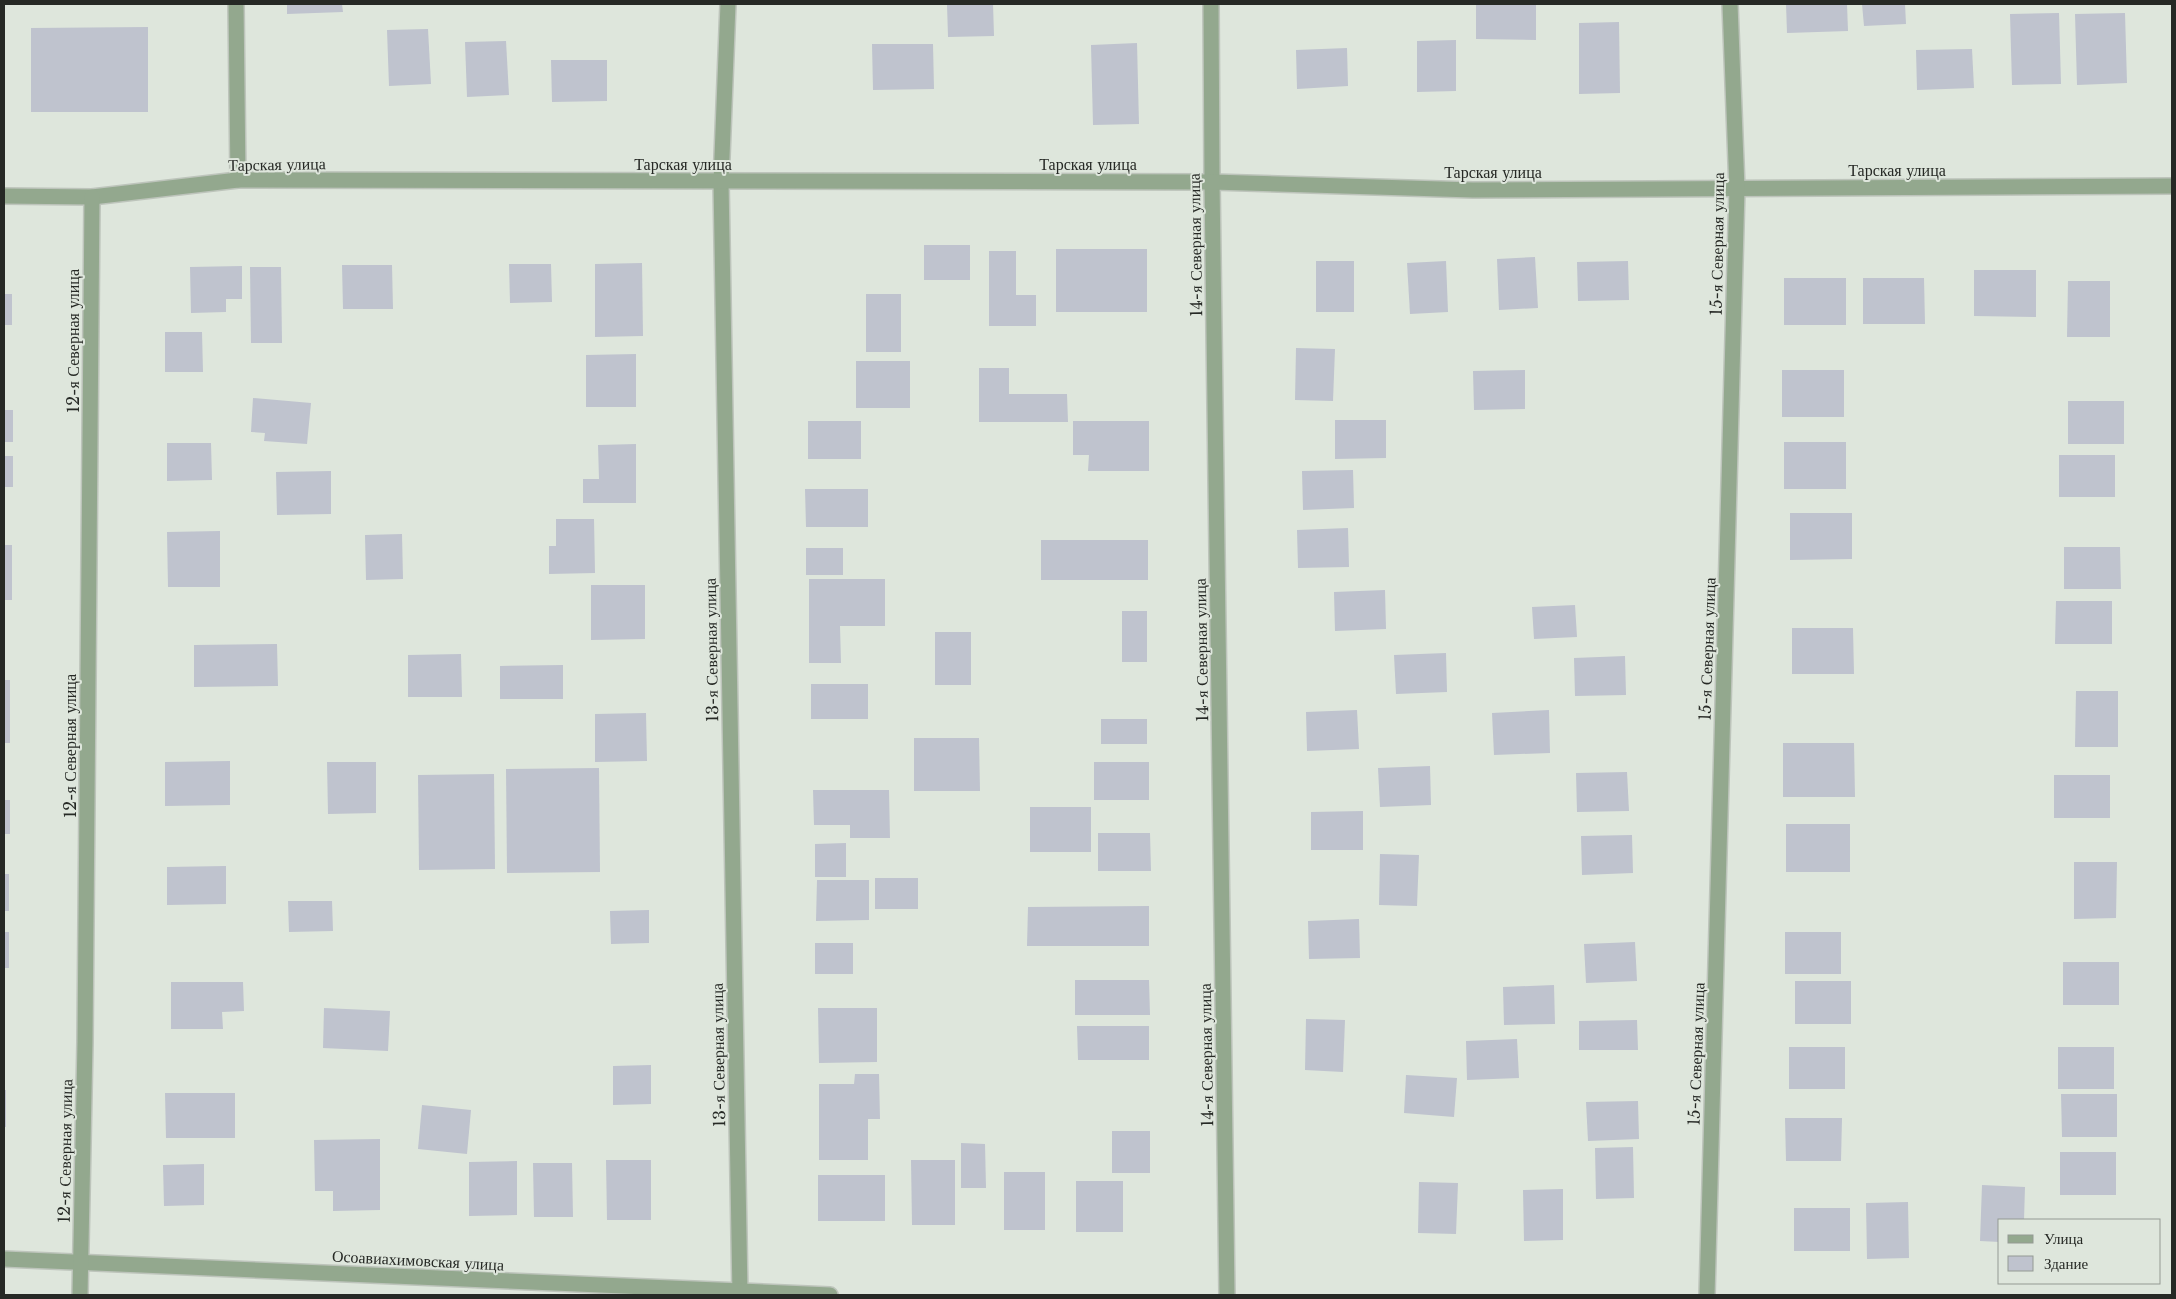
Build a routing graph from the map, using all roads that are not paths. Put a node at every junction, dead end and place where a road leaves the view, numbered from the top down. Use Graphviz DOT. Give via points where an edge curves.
graph roads {
  1 [pos="236,4"];
  2 [pos="728,4"];
  3 [pos="1211,4"];
  4 [pos="1730,4"];
  5 [pos="238,180"];
  6 [pos="721,182"];
  7 [pos="1212,182"];
  8 [pos="2172,186"];
  9 [pos="1737,189"];
  10 [pos="4,196"];
  11 [pos="92,197"];
  12 [pos="4,1259"];
  13 [pos="80,1262"];
  14 [pos="740,1294"];
  15 [pos="80,1295"];
  16 [pos="830,1295"];
  17 [pos="1227,1295"];
  18 [pos="1707,1295"];
  1 -- 5 [label="street"];
  2 -- 6 [label="street, 13-я Северная улица"];
  3 -- 7 [label="street, 14-я Северная улица"];
  4 -- 9 [label="street, 15-я Северная улица"];
  5 -- 6 [label="street, Тарская улица"];
  5 -- 11 [label="street, Тарская улица"];
  6 -- 7 [label="street, Тарская улица"];
  6 -- 14 [label="street, 13-я Северная улица"];
  7 -- 9 [label="street, Тарская улица" via="1473,190"];
  7 -- 17 [label="street, 14-я Северная улица"];
  8 -- 9 [label="street, Тарская улица"];
  9 -- 18 [label="street, 15-я Северная улица"];
  10 -- 11 [label="street, Тарская улица"];
  11 -- 13 [label="street, 12-я Северная улица"];
  12 -- 13 [label="street, Осоавиахимовская улица"];
  13 -- 14 [label="street, Осоавиахимовская улица"];
  13 -- 15 [label="street, 12-я Северная улица"];
  14 -- 16 [label="street, Осоавиахимовская улица"];
}
